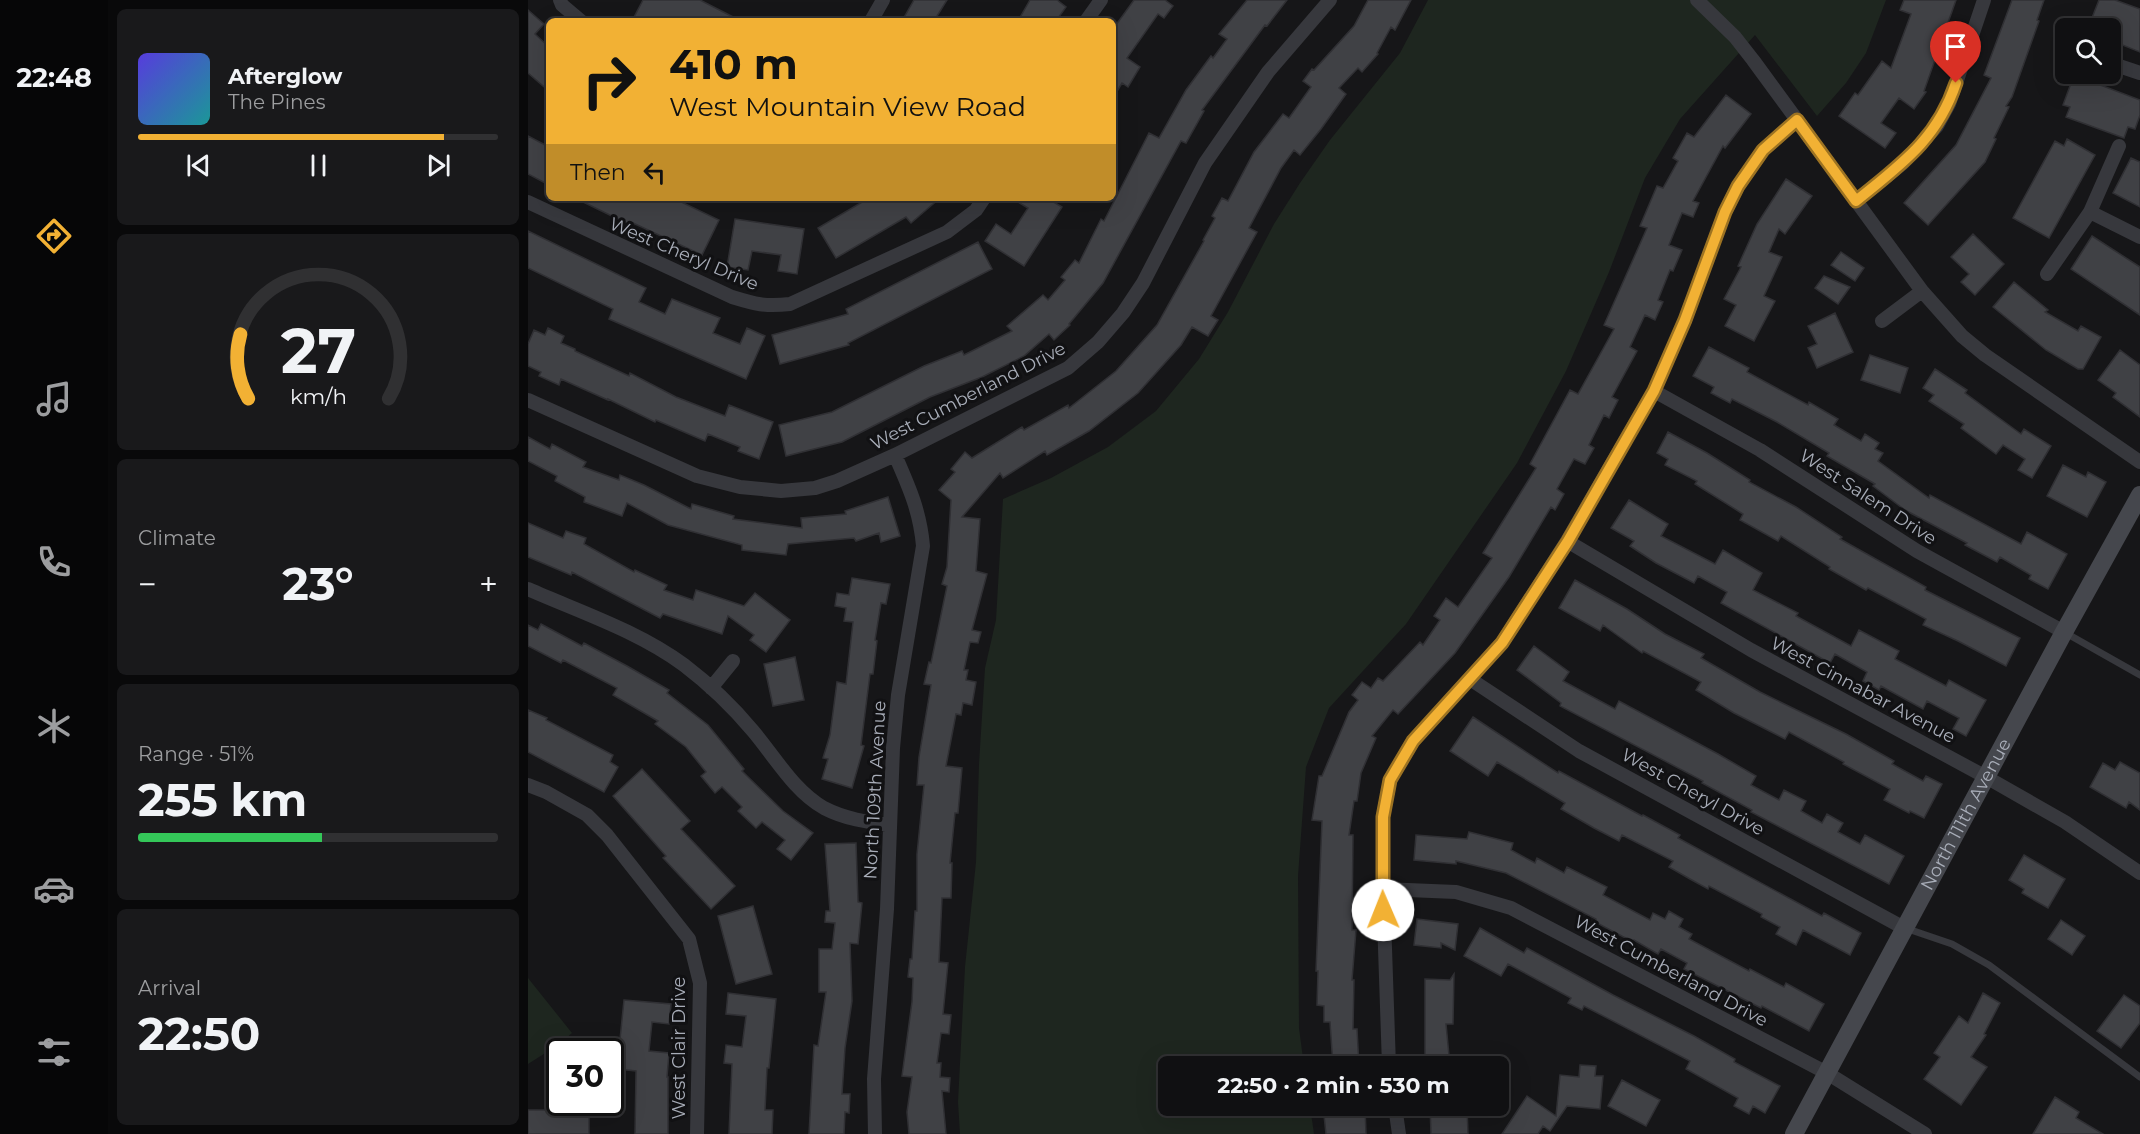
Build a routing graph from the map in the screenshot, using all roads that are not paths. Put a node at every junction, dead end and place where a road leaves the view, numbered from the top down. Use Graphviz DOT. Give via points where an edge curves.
graph roads {
  1 [pos="560,0"];
  2 [pos="884,0"];
  3 [pos="1101,0"];
  4 [pos="1329,0"];
  5 [pos="1697,0"];
  6 [pos="1984,0"];
  7 [pos="577,18"];
  8 [pos="873,18"];
  9 [pos="1088,18"];
  10 [pos="2121,67"];
  11 [pos="2140,73"];
  12 [pos="1797,120"];
  13 [pos="2119,146"];
  14 [pos="982,201"];
  15 [pos="1856,201"];
  16 [pos="528,202"];
  17 [pos="2090,212"];
  18 [pos="2140,237"];
  19 [pos="2047,274"];
  20 [pos="1922,291"];
  21 [pos="1881,321"];
  22 [pos="1654,391"];
  23 [pos="528,400"];
  24 [pos="895,455"];
  25 [pos="2140,462"];
  26 [pos="2140,495"];
  27 [pos="1568,541"];
  28 [pos="528,589"];
  29 [pos="2064,632"];
  30 [pos="733,661"];
  31 [pos="2140,675"];
  32 [pos="1470,679"];
  33 [pos="711,688"];
  34 [pos="1986,777"];
  35 [pos="528,785"];
  36 [pos="890,825"];
  37 [pos="2140,873"];
  38 [pos="1383,889"];
  39 [pos="1904,928"];
  40 [pos="1389,1056"];
  41 [pos="1827,1073"];
  42 [pos="2140,1077"];
  43 [pos="1396,1116"];
  44 [pos="697,1134"];
  45 [pos="875,1134"];
  46 [pos="1399,1134"];
  47 [pos="1794,1134"];
  48 [pos="1925,1134"];
  1 -- 7 [label="street"];
  2 -- 8 [label="street"];
  3 -- 9 [label="street"];
  4 -- 24 [label="street, West Cumberland Drive" via="1268,72 1205,163 1143,283 1098,342 1068,368"];
  5 -- 12 [label="street" via="1735,37"];
  6 -- 15 [label="street" via="1949,104 1937,126 1903,163"];
  10 -- 11 [label="street"];
  12 -- 15 [label="street"];
  12 -- 22 [label="street" via="1763,150 1738,186"];
  13 -- 17 [label="street"];
  14 -- 16 [label="street, West Cheryl Drive" via="947,232 790,304 770,307 732,297"];
  15 -- 20 [label="street"];
  17 -- 18 [label="street"];
  17 -- 19 [label="street"];
  20 -- 21 [label="street"];
  20 -- 25 [label="street" via="1985,355"];
  22 -- 27 [label="street"];
  22 -- 29 [label="street, West Salem Drive" via="1760,450 1917,551"];
  23 -- 24 [label="street, West Cumberland Drive" via="697,476 740,487 781,491 815,488"];
  24 -- 36 [label="street, North 109th Avenue" via="915,501 923,546 898,695"];
  26 -- 29 [label="street, North 111th Avenue"];
  27 -- 32 [label="street" via="1502,643"];
  27 -- 34 [label="street, West Cinnabar Avenue" via="1751,650"];
  28 -- 33 [label="street" via="658,649"];
  29 -- 31 [label="lane"];
  29 -- 34 [label="street, North 111th Avenue"];
  30 -- 33 [label="street"];
  32 -- 38 [label="street" via="1413,741 1390,780 1383,817"];
  32 -- 39 [label="street, West Cheryl Drive" via="1579,751"];
  33 -- 36 [label="street" via="736,712 786,774 823,807 848,818"];
  34 -- 37 [label="street, West Cinnabar Avenue" via="2066,822"];
  34 -- 39 [label="street, North 111th Avenue"];
  35 -- 44 [label="street, West Clair Drive" via="587,815 689,939 701,993"];
  36 -- 45 [label="street, North 109th Avenue" via="874,1079"];
  38 -- 40 [label="street"];
  38 -- 41 [label="street, West Cumberland Drive" via="1456,892 1511,908"];
  39 -- 41 [label="street, North 111th Avenue"];
  39 -- 42 [label="lane" via="1952,944 1989,965"];
  41 -- 47 [label="street, North 111th Avenue"];
  41 -- 48 [label="street, West Cumberland Drive"];
  43 -- 46 [label="street"];
}
